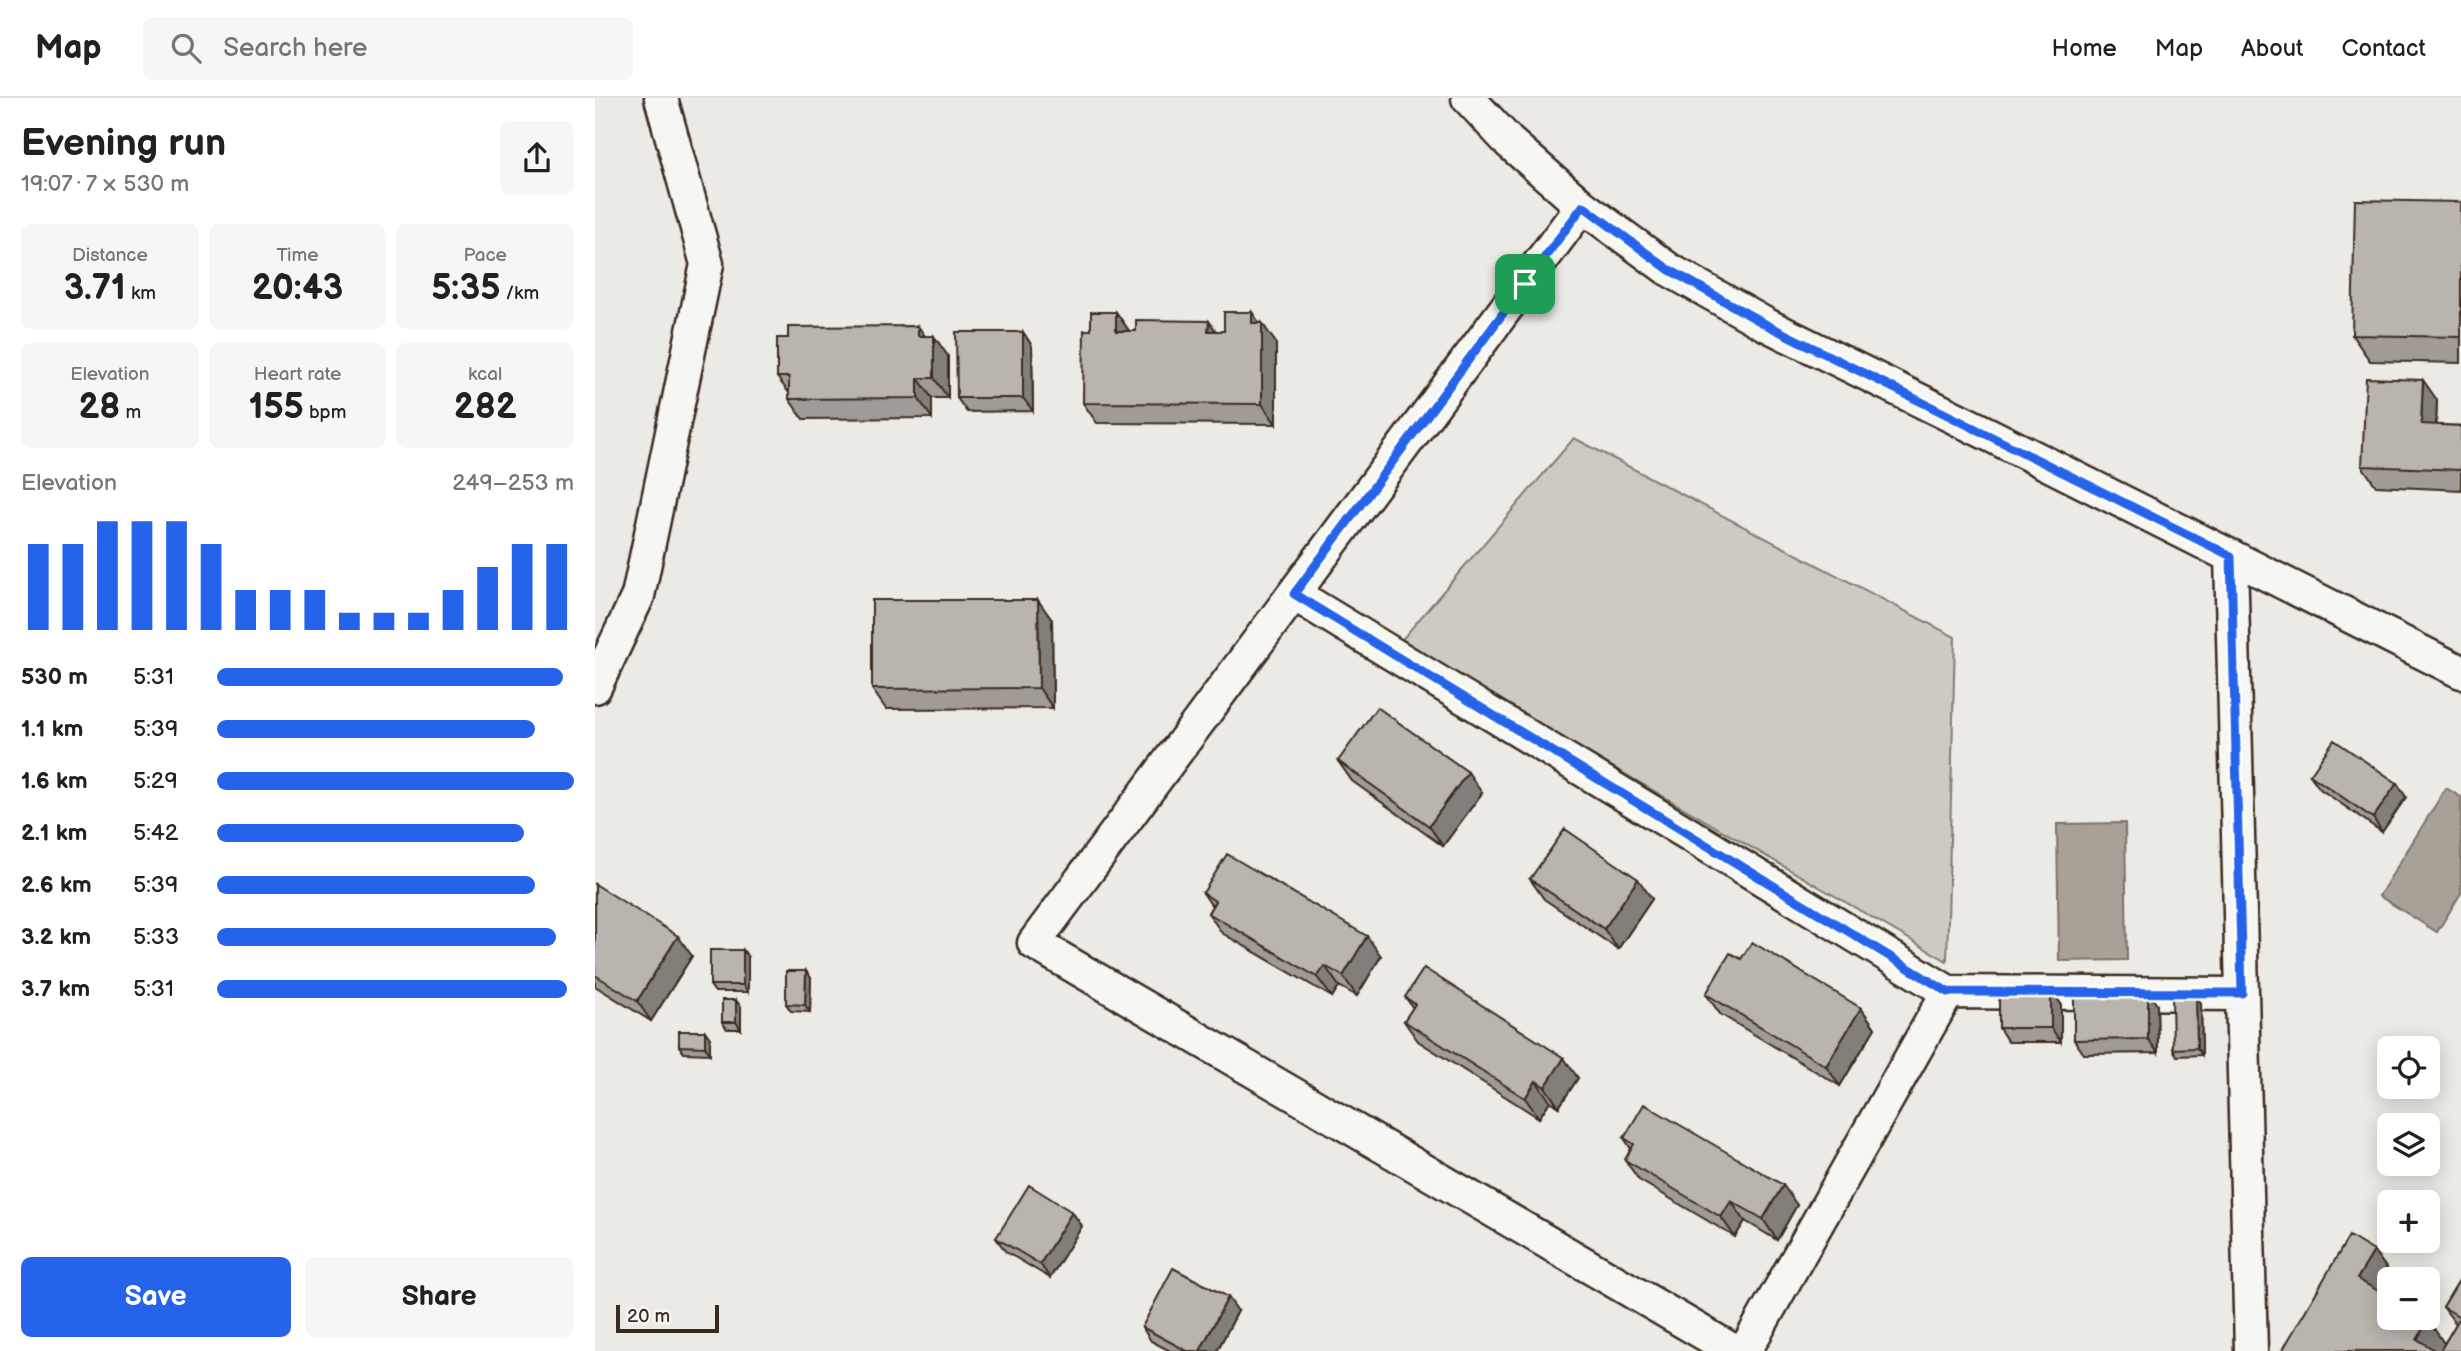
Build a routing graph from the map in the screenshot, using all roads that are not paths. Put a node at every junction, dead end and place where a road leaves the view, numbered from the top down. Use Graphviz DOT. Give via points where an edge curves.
graph roads {
  1 [pos="661,98"];
  2 [pos="1468,98"];
  3 [pos="1583,206"];
  4 [pos="2231,556"];
  5 [pos="1294,594"];
  6 [pos="2461,672"];
  7 [pos="595,687"];
  8 [pos="1948,992"];
  9 [pos="2242,993"];
  10 [pos="1734,1351"];
  11 [pos="1745,1351"];
  12 [pos="2251,1351"];
  1 -- 7 [label="street" via="707,264 638,596"];
  2 -- 3 [label="street" via="1509,142"];
  3 -- 4 [label="street" via="1668,269 1765,324"];
  3 -- 5 [label="street"];
  4 -- 6 [label="street"];
  4 -- 9 [label="street"];
  5 -- 8 [label="street"];
  5 -- 10 [label="street" via="1034,943"];
  8 -- 9 [label="street"];
  8 -- 11 [label="street"];
  9 -- 12 [label="street"];
}
